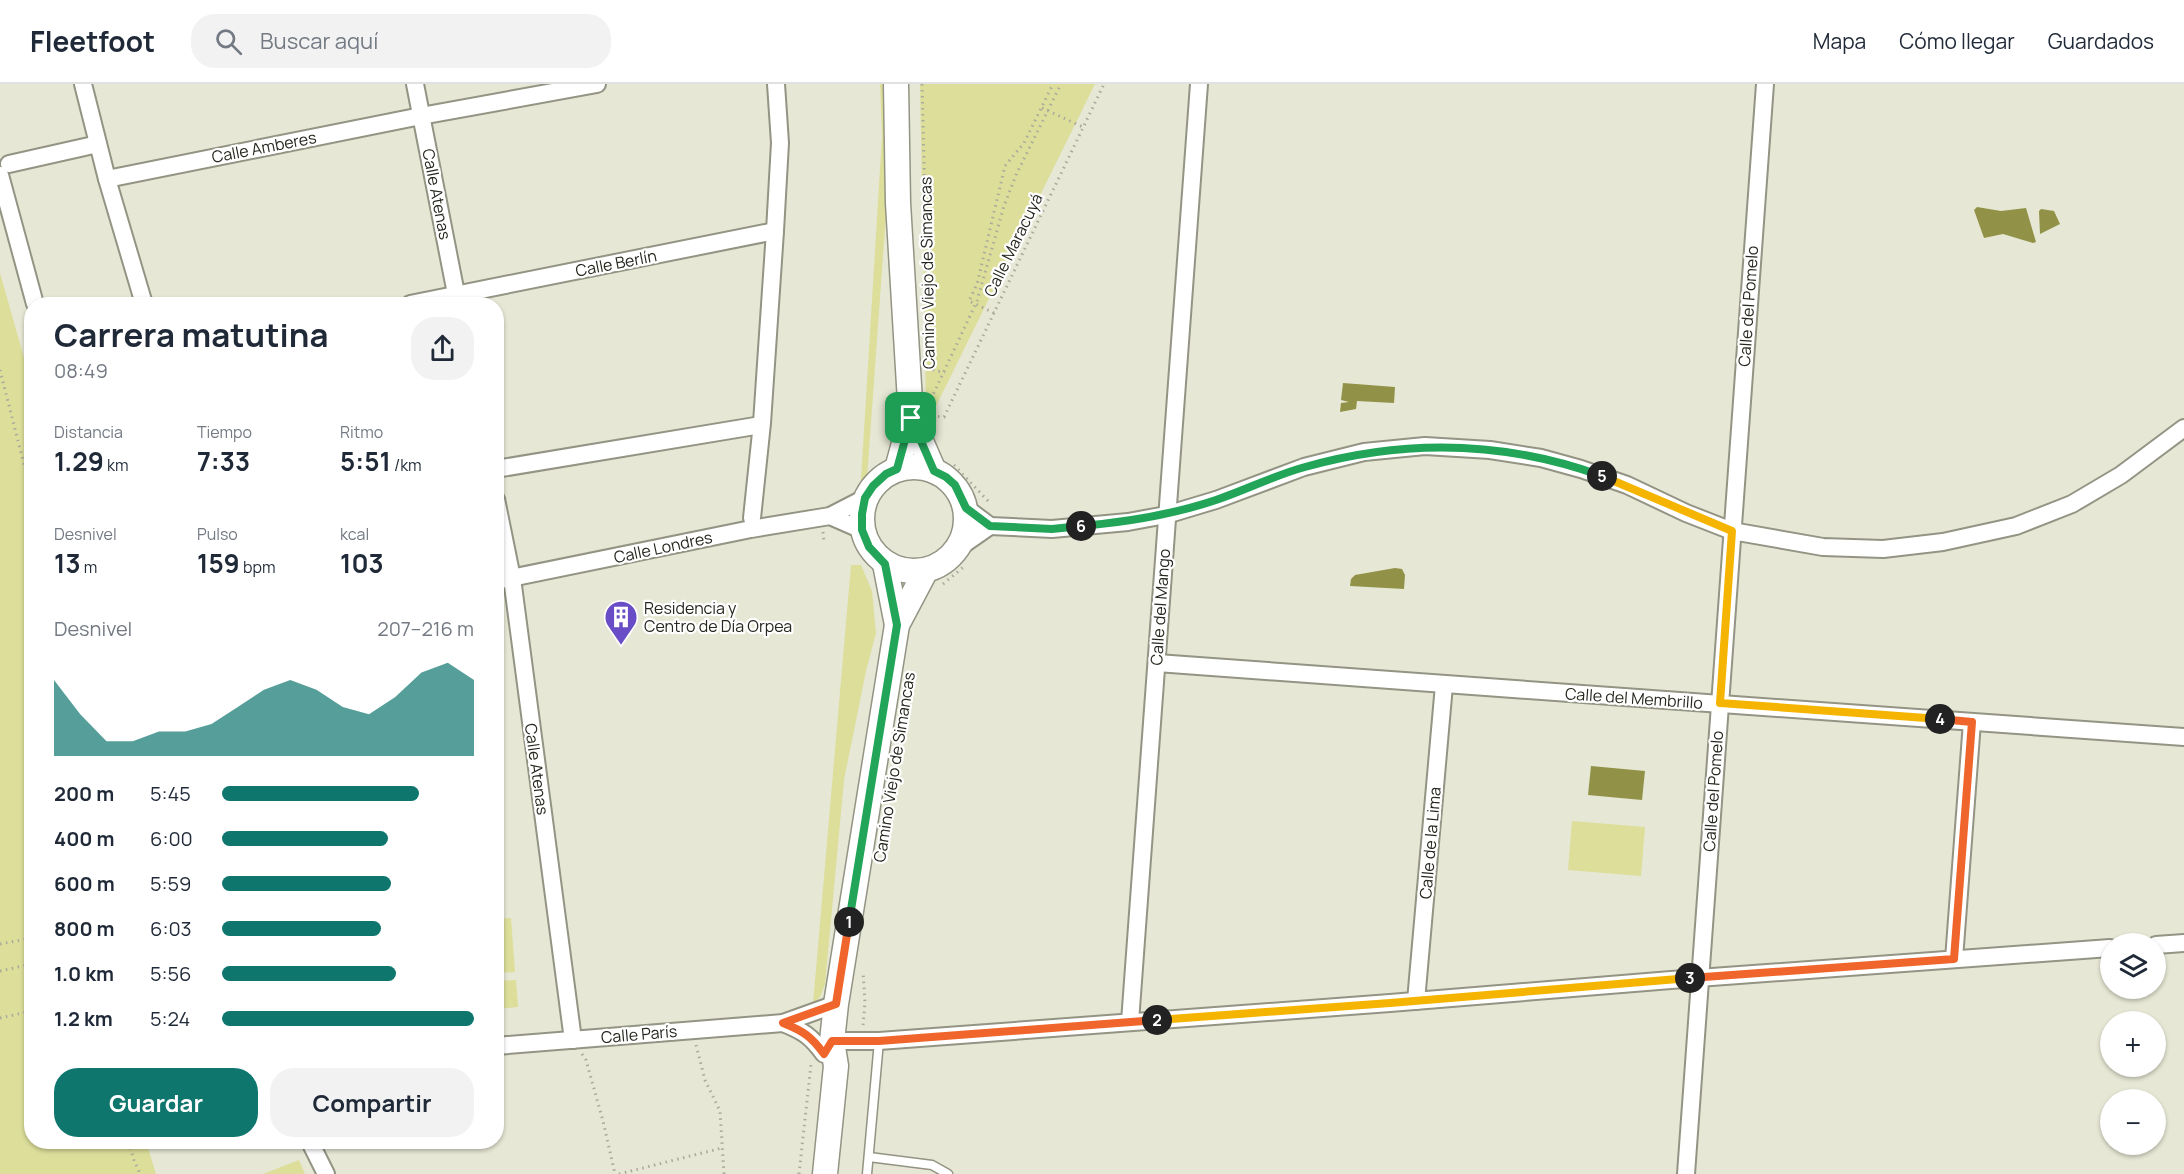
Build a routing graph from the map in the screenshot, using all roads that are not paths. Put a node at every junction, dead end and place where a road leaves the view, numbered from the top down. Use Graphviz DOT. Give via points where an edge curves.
graph roads {
  1 [pos="83,84"];
  2 [pos="415,84"];
  3 [pos="597,84"];
  4 [pos="776,84"];
  5 [pos="896,84"];
  6 [pos="1199,84"];
  7 [pos="1765,84"];
  8 [pos="421,116"];
  9 [pos="98,144"];
  10 [pos="5,170"];
  11 [pos="107,179"];
  12 [pos="775,231"];
  13 [pos="33,297"];
  14 [pos="142,297"];
  15 [pos="456,297"];
  16 [pos="471,297"];
  17 [pos="925,414"];
  18 [pos="761,425"];
  19 [pos="2184,428"];
  20 [pos="944,467"];
  21 [pos="504,468"];
  22 [pos="897,469"];
  23 [pos="865,498"];
  24 [pos="977,505"];
  25 [pos="1166,515"];
  26 [pos="830,516"];
  27 [pos="752,518"];
  28 [pos="990,526"];
  29 [pos="862,530"];
  30 [pos="1732,531"];
  31 [pos="963,556"];
  32 [pos="885,564"];
  33 [pos="504,580"];
  34 [pos="930,581"];
  35 [pos="897,625"];
  36 [pos="1157,663"];
  37 [pos="1444,685"];
  38 [pos="1720,703"];
  39 [pos="1972,722"];
  40 [pos="2184,737"];
  41 [pos="2184,942"];
  42 [pos="2166,944"];
  43 [pos="2100,949"];
  44 [pos="1954,959"];
  45 [pos="1700,978"];
  46 [pos="1416,1001"];
  47 [pos="836,1004"];
  48 [pos="1130,1022"];
  49 [pos="783,1023"];
  50 [pos="573,1040"];
  51 [pos="879,1041"];
  52 [pos="504,1045"];
  53 [pos="822,1053"];
  54 [pos="812,1145"];
  55 [pos="314,1149"];
  56 [pos="869,1157"];
  57 [pos="326,1174"];
  58 [pos="809,1174"];
  59 [pos="817,1174"];
  60 [pos="825,1174"];
  61 [pos="867,1174"];
  62 [pos="948,1174"];
  63 [pos="1686,1174"];
  1 -- 9 [label="street"];
  2 -- 8 [label="street, Calle Atenas"];
  3 -- 8 [label="street, Calle Amberes"];
  4 -- 12 [label="street" via="780,144"];
  5 -- 17 [label="main road, Camino Viejo de Simancas" via="898,203"];
  6 -- 25 [label="street, Calle del Mango"];
  7 -- 30 [label="street, Calle del Pomelo"];
  8 -- 11 [label="street, Calle Amberes"];
  8 -- 15 [label="street, Calle Atenas"];
  9 -- 10 [label="street"];
  9 -- 11 [label="street"];
  10 -- 13 [label="street"];
  11 -- 14 [label="street"];
  12 -- 16 [label="street, Calle Berlín"];
  12 -- 18 [label="street"];
  17 -- 20 [label="main road, Camino Viejo de Simancas"];
  17 -- 22 [label="main road, Camino Viejo de Simancas"];
  18 -- 21 [label="street"];
  18 -- 27 [label="street"];
  19 -- 30 [label="street" via="2121,475 2072,504 2016,526 1943,542 1883,549 1823,547"];
  20 -- 22 [label="main road"];
  20 -- 24 [label="main road" via="946,477"];
  22 -- 23 [label="main road" via="886,474"];
  23 -- 26 [label="street, Calle Londres"];
  23 -- 29 [label="main road"];
  24 -- 28 [label="street"];
  24 -- 31 [label="main road" via="967,522"];
  25 -- 28 [label="street" via="1052,529"];
  25 -- 30 [label="street" via="1304,467 1364,452 1425,446 1490,450 1581,469"];
  25 -- 36 [label="street, Calle del Mango"];
  26 -- 29 [label="street"];
  26 -- 33 [label="street, Calle Londres"];
  28 -- 31 [label="street"];
  29 -- 32 [label="main road" via="869,547"];
  30 -- 38 [label="street, Calle del Pomelo"];
  31 -- 34 [label="main road" via="945,562"];
  32 -- 34 [label="main road"];
  32 -- 35 [label="main road, Camino Viejo de Simancas"];
  33 -- 50 [label="street, Calle Atenas"];
  34 -- 35 [label="main road, Camino Viejo de Simancas"];
  35 -- 47 [label="main road, Camino Viejo de Simancas"];
  36 -- 37 [label="street, Calle del Membrillo"];
  36 -- 48 [label="street, Calle del Mango"];
  37 -- 38 [label="street, Calle del Membrillo"];
  37 -- 46 [label="street, Calle de la Lima"];
  38 -- 39 [label="street, Calle del Membrillo"];
  38 -- 45 [label="street, Calle del Pomelo"];
  39 -- 40 [label="street, Calle del Membrillo"];
  39 -- 44 [label="street"];
  41 -- 42 [label="street"];
  43 -- 44 [label="street"];
  44 -- 45 [label="street"];
  45 -- 46 [label="street"];
  45 -- 63 [label="street, Calle del Pomelo"];
  46 -- 48 [label="street"];
  47 -- 49 [label="street, Calle París"];
  47 -- 53 [label="main road, Camino Viejo de Simancas"];
  48 -- 51 [label="street"];
  49 -- 50 [label="street, Calle París"];
  49 -- 53 [label="street, Calle París" via="813,1038"];
  50 -- 52 [label="street, Calle París"];
  51 -- 53 [label="street"];
  51 -- 56 [label="lane"];
  53 -- 54 [label="main road, Camino Viejo de Simancas"];
  53 -- 60 [label="main road, Camino Viejo de Simancas" via="835,1053 836,1072"];
  54 -- 58 [label="main road, Camino Viejo de Simancas"];
  54 -- 59 [label="main road" via="819,1160"];
  55 -- 57 [label="street"];
  56 -- 61 [label="lane"];
  56 -- 62 [label="lane" via="932,1164"];
}
